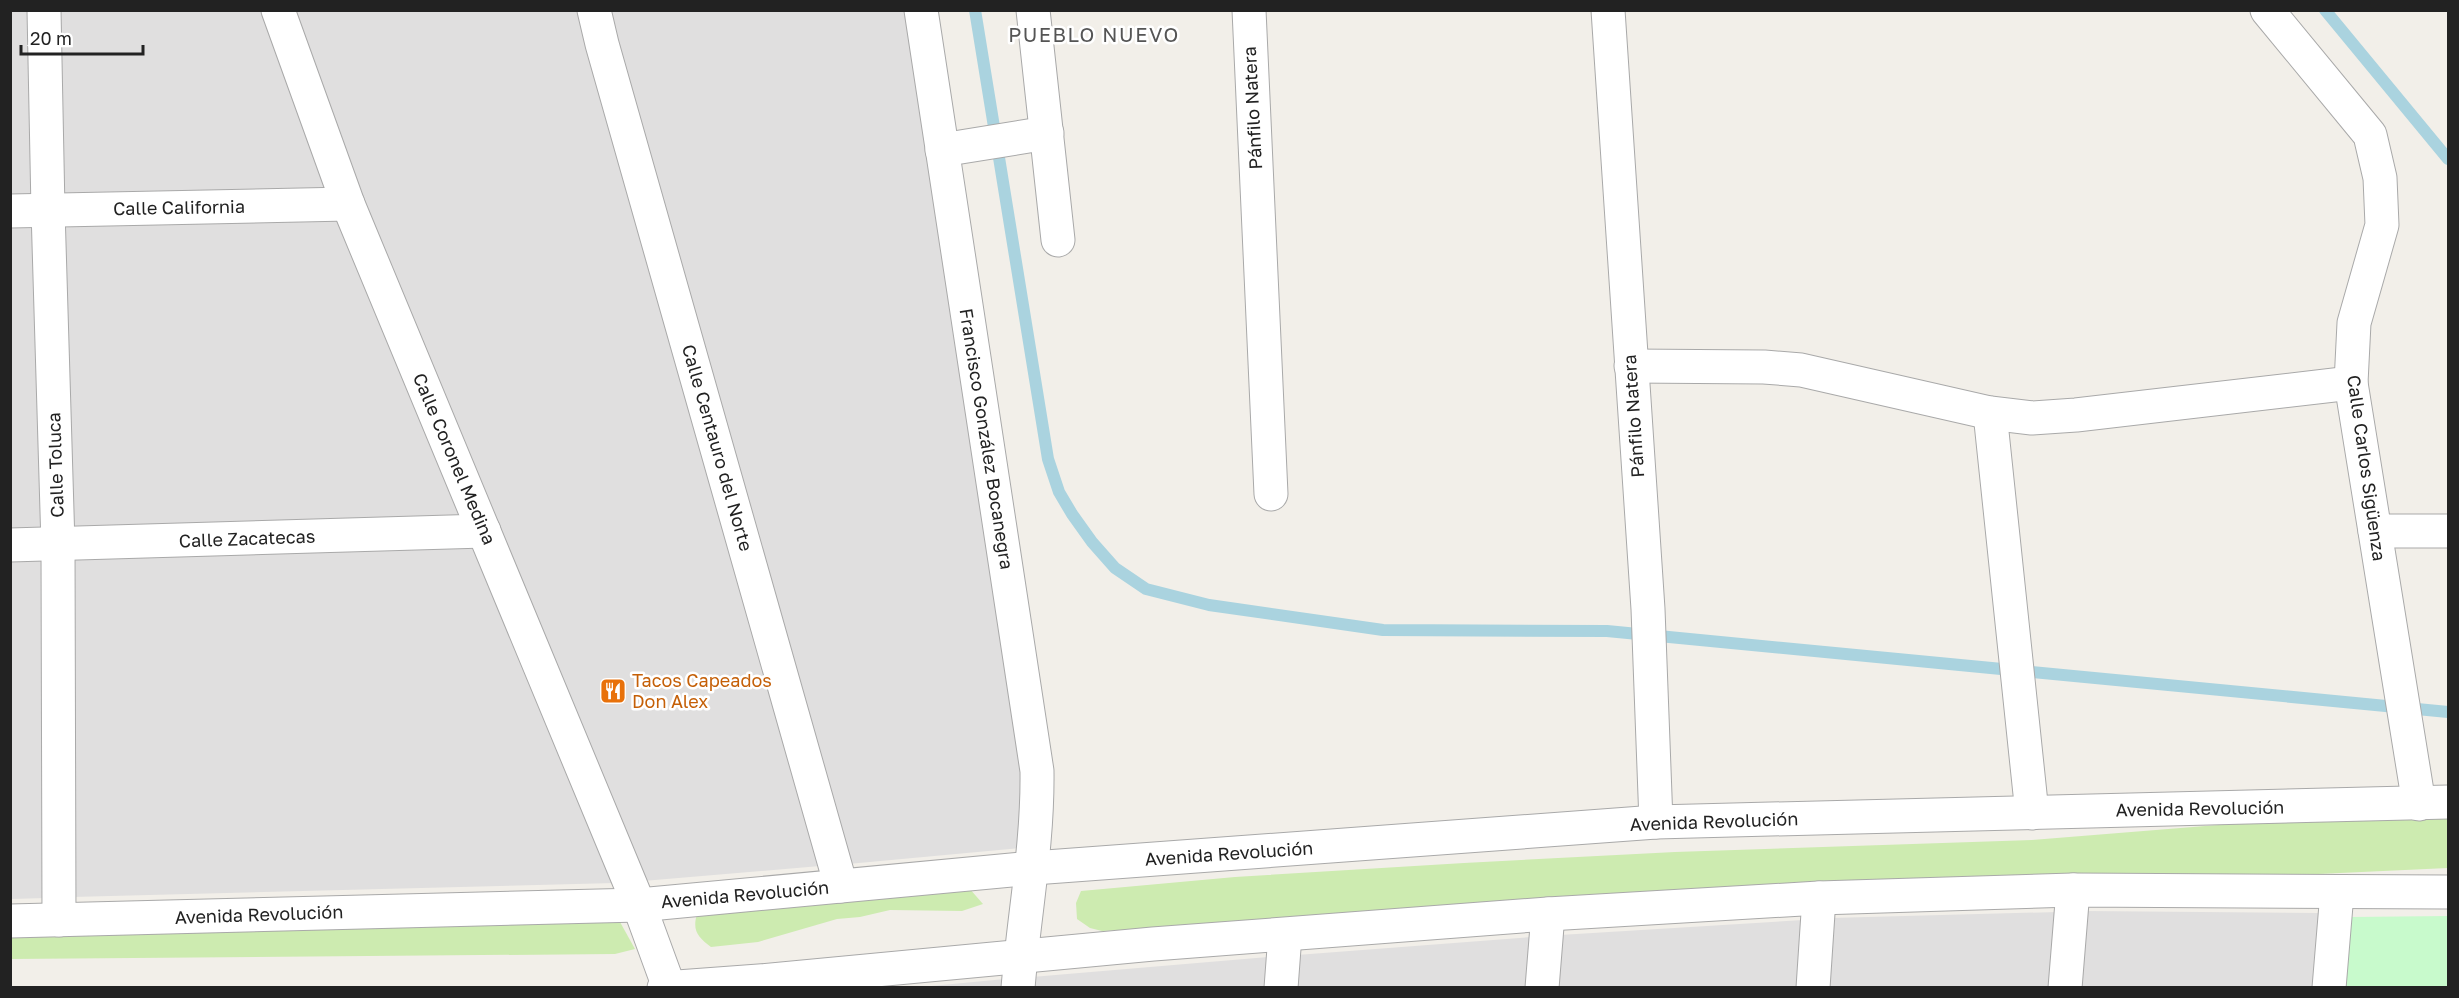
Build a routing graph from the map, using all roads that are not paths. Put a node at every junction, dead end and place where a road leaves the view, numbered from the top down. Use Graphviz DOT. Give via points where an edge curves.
graph roads {
  1 [pos="44,10"];
  2 [pos="278,10"];
  3 [pos="594,10"];
  4 [pos="921,10"];
  5 [pos="1032,10"];
  6 [pos="1249,10"];
  7 [pos="1608,10"];
  8 [pos="2267,10"];
  9 [pos="1047,133"];
  10 [pos="942,150"];
  11 [pos="348,204"];
  12 [pos="48,210"];
  13 [pos="10,211"];
  14 [pos="1058,240"];
  15 [pos="1631,366"];
  16 [pos="2351,383"];
  17 [pos="1990,413"];
  18 [pos="1271,494"];
  19 [pos="484,531"];
  20 [pos="2375,531"];
  21 [pos="2448,531"];
  22 [pos="10,545"];
  23 [pos="58,545"];
  24 [pos="2434,803"];
  25 [pos="2032,813"];
  26 [pos="1656,822"];
  27 [pos="1032,868"];
  28 [pos="841,886"];
  29 [pos="2073,890"];
  30 [pos="2337,892"];
  31 [pos="2448,892"];
  32 [pos="1819,898"];
  33 [pos="639,904"];
  34 [pos="1548,914"];
  35 [pos="59,920"];
  36 [pos="10,921"];
  37 [pos="1285,935"];
  38 [pos="1021,955"];
  39 [pos="759,984"];
  40 [pos="664,987"];
  41 [pos="669,987"];
  42 [pos="1018,987"];
  43 [pos="1281,987"];
  44 [pos="1542,987"];
  45 [pos="1813,987"];
  46 [pos="2065,987"];
  47 [pos="2329,987"];
  1 -- 12 [label="street, Calle Toluca"];
  2 -- 11 [label="street, Calle Coronel Medina"];
  3 -- 28 [label="street, Calle Centauro del Norte"];
  4 -- 10 [label="street, Francisco González Bocanegra"];
  5 -- 9 [label="street"];
  6 -- 18 [label="street, Pánfilo Natera"];
  7 -- 15 [label="street, Pánfilo Natera"];
  8 -- 16 [label="street, Calle Carlos Sigüenza" via="2370,135 2379,178 2382,225 2354,324"];
  9 -- 10 [label="street"];
  9 -- 14 [label="street"];
  10 -- 27 [label="street, Francisco González Bocanegra" via="1037,771"];
  11 -- 12 [label="street, Calle California"];
  11 -- 19 [label="street, Calle Coronel Medina"];
  12 -- 13 [label="street, Calle California"];
  12 -- 23 [label="street, Calle Toluca"];
  15 -- 17 [label="street" via="1801,370"];
  15 -- 26 [label="street, Pánfilo Natera" via="1648,609"];
  16 -- 17 [label="street" via="2076,415 2032,418"];
  16 -- 20 [label="street, Calle Carlos Sigüenza"];
  17 -- 25 [label="street"];
  19 -- 23 [label="street, Calle Zacatecas"];
  19 -- 33 [label="street, Calle Coronel Medina"];
  20 -- 21 [label="street"];
  20 -- 24 [label="street, Calle Carlos Sigüenza"];
  22 -- 23 [label="street, Calle Zacatecas"];
  23 -- 35 [label="street, Calle Toluca"];
  24 -- 25 [label="street, Avenida Revolución"];
  25 -- 26 [label="street, Avenida Revolución"];
  26 -- 27 [label="street, Avenida Revolución"];
  27 -- 28 [label="street, Avenida Revolución"];
  27 -- 38 [label="street, Francisco González Bocanegra"];
  28 -- 33 [label="street, Avenida Revolución"];
  29 -- 30 [label="street"];
  29 -- 32 [label="street"];
  29 -- 46 [label="street"];
  30 -- 31 [label="street"];
  30 -- 47 [label="street"];
  32 -- 34 [label="street"];
  32 -- 45 [label="street"];
  33 -- 35 [label="street, Avenida Revolución"];
  33 -- 41 [label="street, Calle Coronel Medina"];
  34 -- 37 [label="street"];
  34 -- 44 [label="street"];
  35 -- 36 [label="street, Avenida Revolución"];
  37 -- 38 [label="street"];
  37 -- 43 [label="street"];
  38 -- 39 [label="street"];
  38 -- 42 [label="street, Francisco González Bocanegra"];
  39 -- 41 [label="street"];
  40 -- 41 [label="street"];
}
